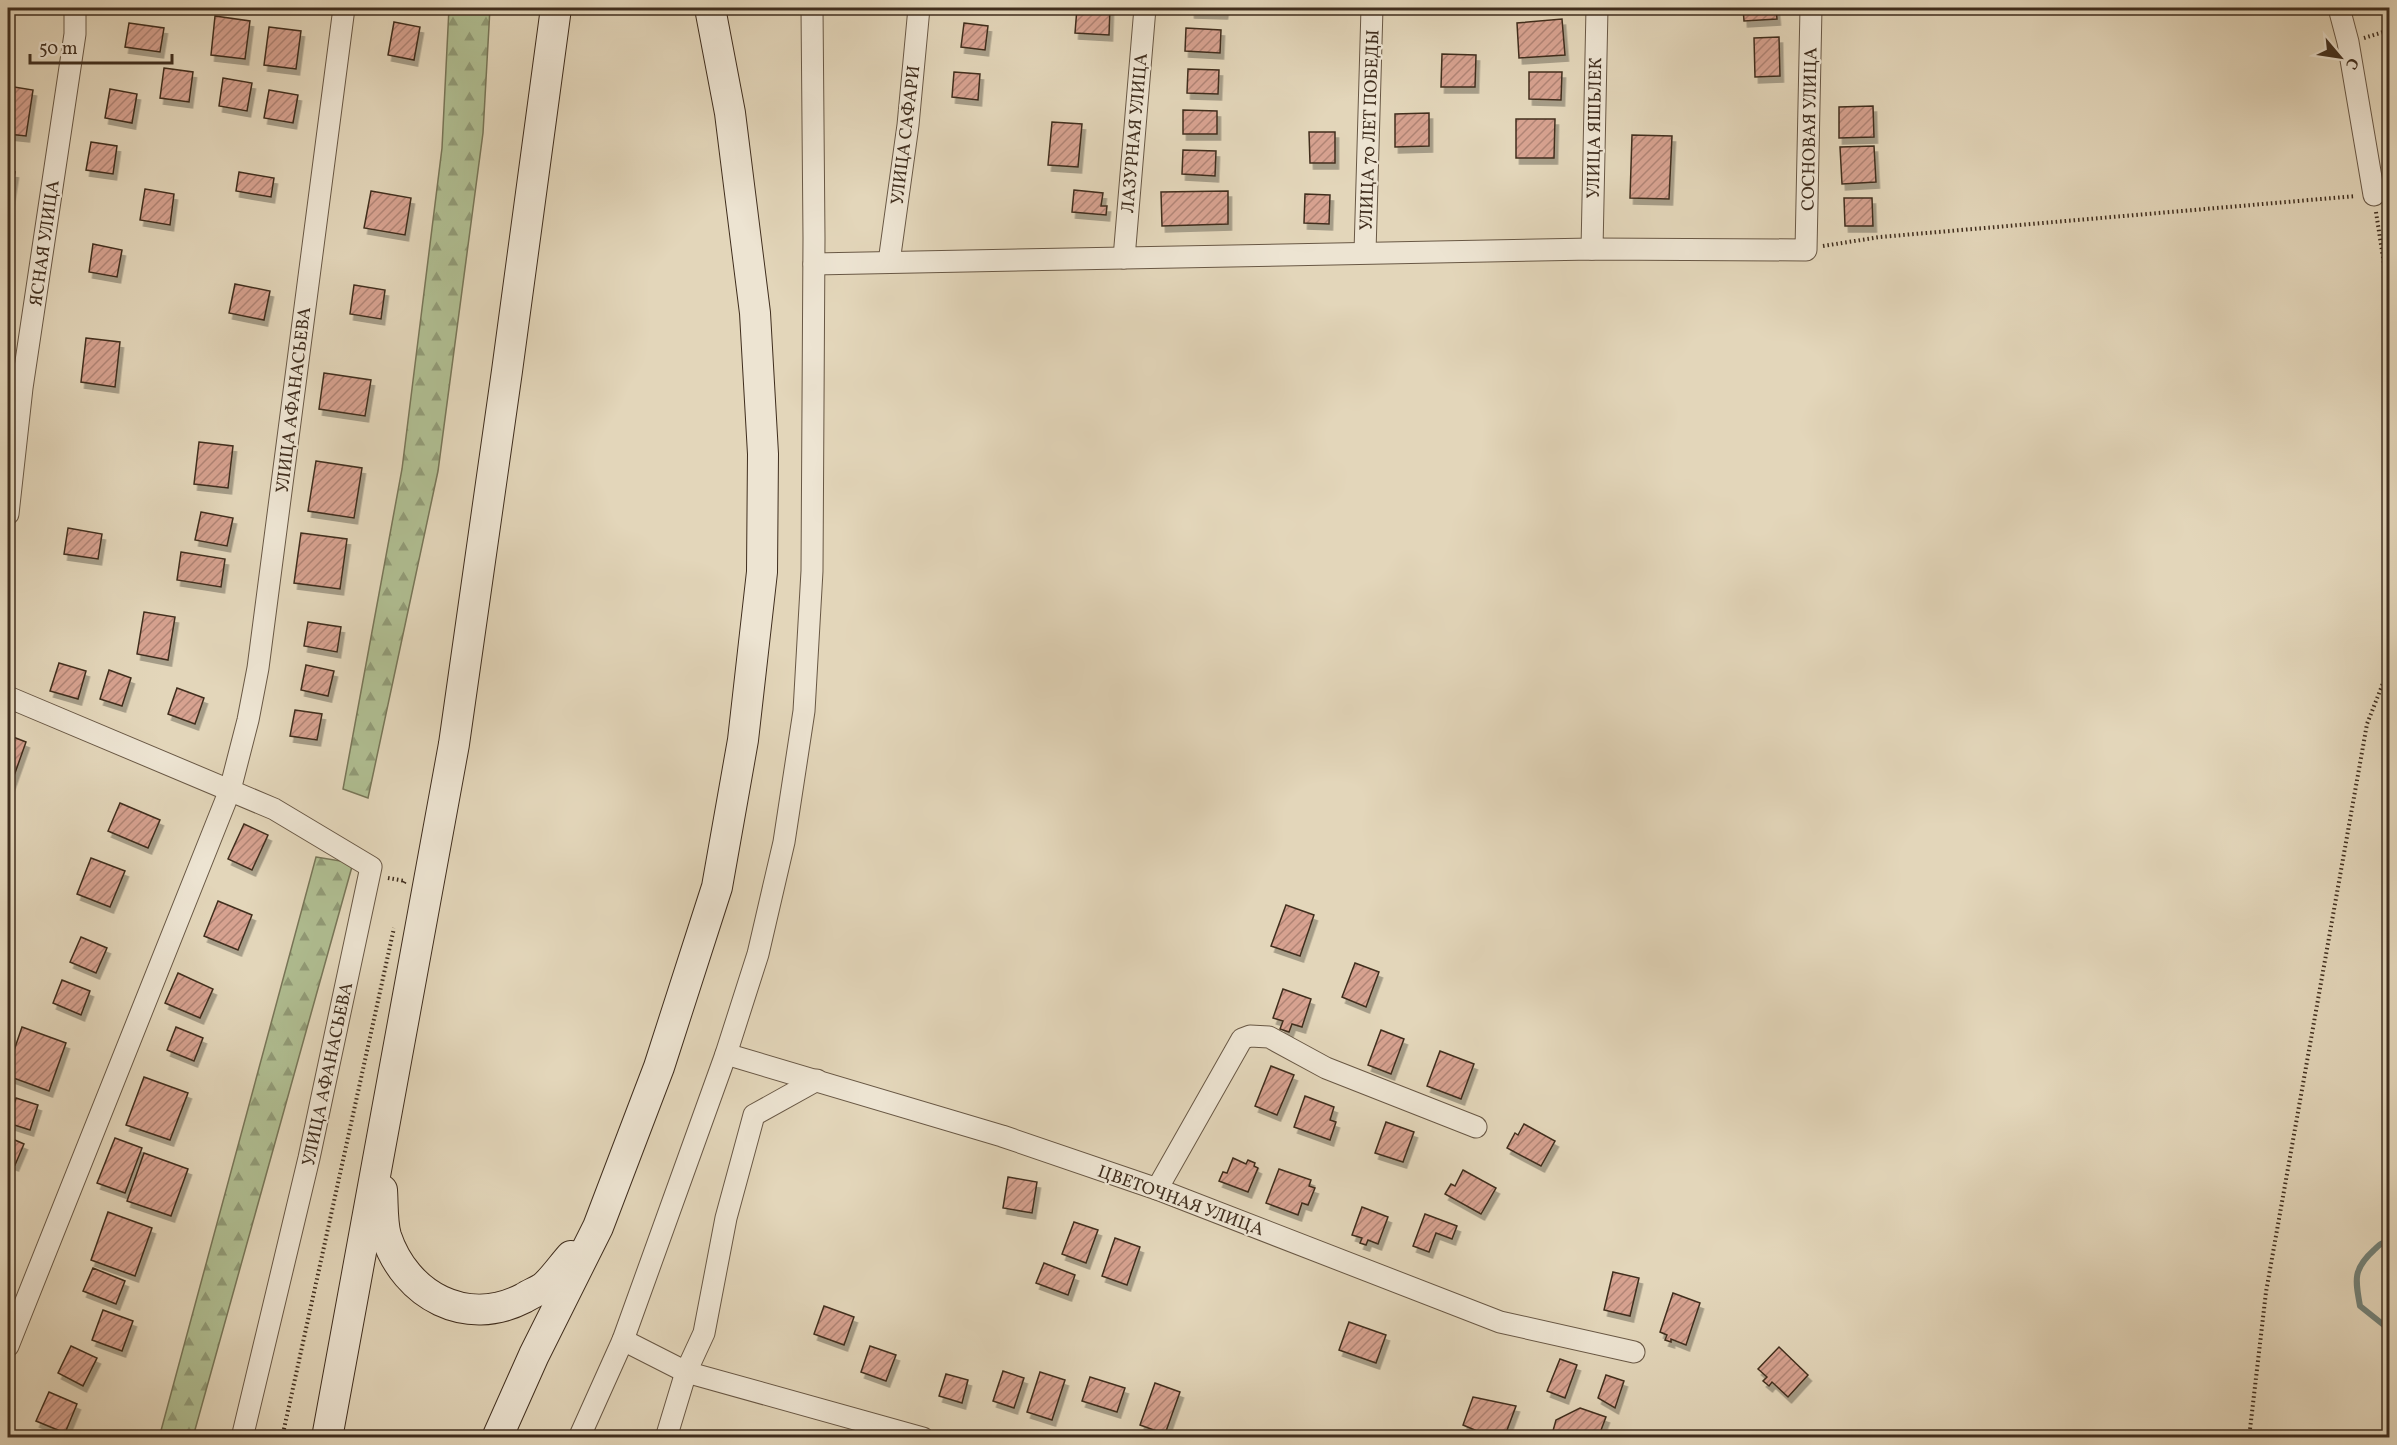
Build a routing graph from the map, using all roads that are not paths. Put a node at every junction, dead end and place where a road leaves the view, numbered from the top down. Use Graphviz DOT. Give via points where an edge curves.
graph roads {
  1 [pos="75,8"];
  2 [pos="345,8"];
  3 [pos="556,8"];
  4 [pos="710,8"];
  5 [pos="812,8"];
  6 [pos="919,8"];
  7 [pos="1144,8"];
  8 [pos="1372,8"];
  9 [pos="1597,8"];
  10 [pos="1811,8"];
  11 [pos="2339,8"];
  12 [pos="2374,195"];
  13 [pos="1592,249"];
  14 [pos="1365,252"];
  15 [pos="1124,258"];
  16 [pos="888,262"];
  17 [pos="814,264"];
  18 [pos="8,514"];
  19 [pos="8,698"];
  20 [pos="230,790"];
  21 [pos="726,1054"];
  22 [pos="817,1080"];
  23 [pos="1476,1127"];
  24 [pos="379,1148"];
  25 [pos="1157,1189"];
  26 [pos="598,1227"];
  27 [pos="623,1340"];
  28 [pos="8,1346"];
  29 [pos="1634,1353"];
  30 [pos="686,1372"];
  31 [pos="242,1437"];
  32 [pos="327,1437"];
  33 [pos="497,1437"];
  34 [pos="579,1437"];
  35 [pos="666,1437"];
  36 [pos="923,1437"];
  1 -- 18 [label="street, ЯСНАЯ УЛИЦА" via="75,34 24,377"];
  2 -- 20 [label="street, УЛИЦА АФАНАСЬЕВА" via="258,668"];
  3 -- 24 [label="main road" via="454,744"];
  4 -- 26 [label="main road" via="730,113 755,313 763,454 762,572 743,740 717,887 659,1067"];
  5 -- 17 [label="street"];
  6 -- 16 [label="street, УЛИЦА САФАРИ" via="908,125"];
  7 -- 15 [label="street, ЛАЗУРНАЯ УЛИЦА"];
  8 -- 14 [label="street, УЛИЦА 70 ЛЕТ ПОБЕДЫ"];
  9 -- 13 [label="street, УЛИЦА ЯШЬЛЕК"];
  10 -- 13 [label="street, СОСНОВАЯ УЛИЦА" via="1806,250"];
  11 -- 12 [label="street"];
  13 -- 14 [label="street"];
  14 -- 15 [label="street"];
  15 -- 16 [label="street"];
  16 -- 17 [label="street"];
  17 -- 21 [label="street" via="812,571 804,711 784,842 758,954"];
  19 -- 20 [label="street"];
  20 -- 28 [label="street, УЛИЦА АФАНАСЬЕВА"];
  20 -- 31 [label="street, УЛИЦА АФАНАСЬЕВА" via="274,808 371,867 309,1158"];
  21 -- 22 [label="street, ЦВЕТОЧНАЯ УЛИЦА"];
  21 -- 27 [label="street"];
  22 -- 25 [label="street, ЦВЕТОЧНАЯ УЛИЦА" via="1002,1136"];
  22 -- 30 [label="street" via="753,1115 726,1218 704,1333"];
  23 -- 25 [label="street" via="1326,1068 1269,1037 1250,1036 1242,1040"];
  24 -- 26 [label="main road" via="385,1233 395,1258 417,1286 444,1304 472,1310 508,1306 543,1288"];
  24 -- 32 [label="main road"];
  25 -- 29 [label="street, ЦВЕТОЧНАЯ УЛИЦА" via="1500,1322"];
  26 -- 33 [label="main road"];
  27 -- 30 [label="street"];
  27 -- 34 [label="street"];
  30 -- 35 [label="street"];
  30 -- 36 [label="street"];
}
